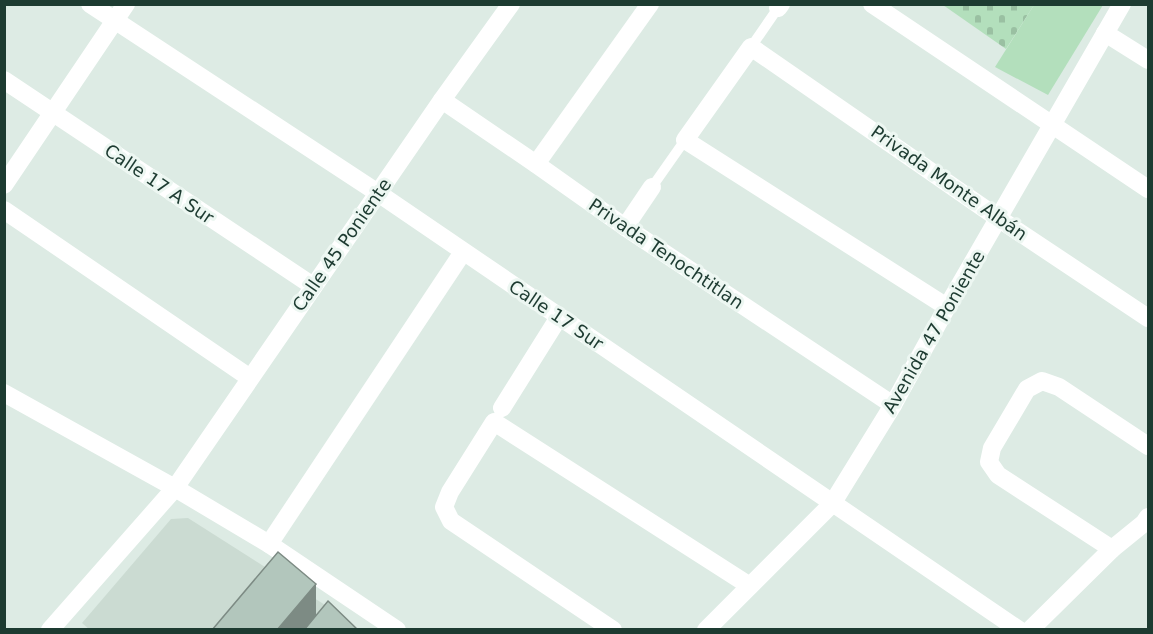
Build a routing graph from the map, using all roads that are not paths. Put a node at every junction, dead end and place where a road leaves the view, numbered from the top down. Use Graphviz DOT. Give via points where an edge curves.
graph roads {
  1 [pos="90,4"];
  2 [pos="126,4"];
  3 [pos="511,4"];
  4 [pos="650,4"];
  5 [pos="872,4"];
  6 [pos="1122,4"];
  7 [pos="780,6"];
  8 [pos="116,22"];
  9 [pos="1105,33"];
  10 [pos="751,46"];
  11 [pos="1149,60"];
  12 [pos="4,80"];
  13 [pos="442,100"];
  14 [pos="54,114"];
  15 [pos="1052,125"];
  16 [pos="685,140"];
  17 [pos="536,164"];
  18 [pos="4,185"];
  19 [pos="652,187"];
  20 [pos="1149,189"];
  21 [pos="378,193"];
  22 [pos="4,210"];
  23 [pos="998,218"];
  24 [pos="625,227"];
  25 [pos="463,252"];
  26 [pos="314,286"];
  27 [pos="947,308"];
  28 [pos="559,317"];
  29 [pos="1149,318"];
  30 [pos="250,378"];
  31 [pos="4,393"];
  32 [pos="893,405"];
  33 [pos="498,415"];
  34 [pos="1149,446"];
  35 [pos="175,488"];
  36 [pos="832,504"];
  37 [pos="1149,518"];
  38 [pos="269,544"];
  39 [pos="1112,549"];
  40 [pos="750,586"];
  41 [pos="50,630"];
  42 [pos="397,630"];
  43 [pos="613,630"];
  44 [pos="706,630"];
  45 [pos="1019,630"];
  46 [pos="1030,630"];
  1 -- 8 [label="street, Calle 17 Sur"];
  2 -- 8 [label="street"];
  3 -- 13 [label="street, Calle 45 Poniente"];
  4 -- 17 [label="street"];
  5 -- 15 [label="street"];
  6 -- 9 [label="street, Avenida 47 Poniente"];
  7 -- 10 [label="lane"];
  8 -- 14 [label="street"];
  8 -- 21 [label="street, Calle 17 Sur"];
  9 -- 11 [label="street"];
  9 -- 15 [label="street, Avenida 47 Poniente"];
  10 -- 16 [label="street"];
  10 -- 23 [label="street, Privada Monte Albán"];
  12 -- 14 [label="street, Calle 17 A Sur"];
  13 -- 17 [label="street, Privada Tenochtitlan"];
  13 -- 21 [label="street, Calle 45 Poniente"];
  14 -- 18 [label="street"];
  14 -- 26 [label="street, Calle 17 A Sur"];
  15 -- 20 [label="street"];
  15 -- 23 [label="street, Avenida 47 Poniente"];
  16 -- 19 [label="lane"];
  16 -- 27 [label="street"];
  17 -- 24 [label="street, Privada Tenochtitlan"];
  19 -- 24 [label="street"];
  21 -- 25 [label="street, Calle 17 Sur"];
  21 -- 26 [label="street, Calle 45 Poniente"];
  22 -- 30 [label="street"];
  23 -- 27 [label="street, Avenida 47 Poniente"];
  23 -- 29 [label="street, Privada Monte Albán"];
  24 -- 32 [label="street, Privada Tenochtitlan"];
  25 -- 28 [label="street, Calle 17 Sur"];
  25 -- 38 [label="street"];
  26 -- 30 [label="street, Calle 45 Poniente"];
  27 -- 32 [label="street, Avenida 47 Poniente"];
  28 -- 33 [label="street"];
  28 -- 36 [label="street, Calle 17 Sur"];
  30 -- 35 [label="street, Calle 45 Poniente"];
  31 -- 35 [label="street"];
  32 -- 36 [label="street, Avenida 47 Poniente"];
  33 -- 40 [label="street"];
  33 -- 43 [label="street" via="450,492 444,507 451,521"];
  34 -- 39 [label="street" via="1059,387 1042,381 1027,389 992,448 989,462 998,475"];
  35 -- 38 [label="street"];
  35 -- 41 [label="street, Calle 45 Poniente"];
  36 -- 40 [label="street, Avenida 47 Poniente"];
  36 -- 45 [label="street, Calle 17 Sur"];
  37 -- 39 [label="street"];
  38 -- 42 [label="street"];
  39 -- 46 [label="street"];
  40 -- 44 [label="street, Avenida 47 Poniente"];
}
